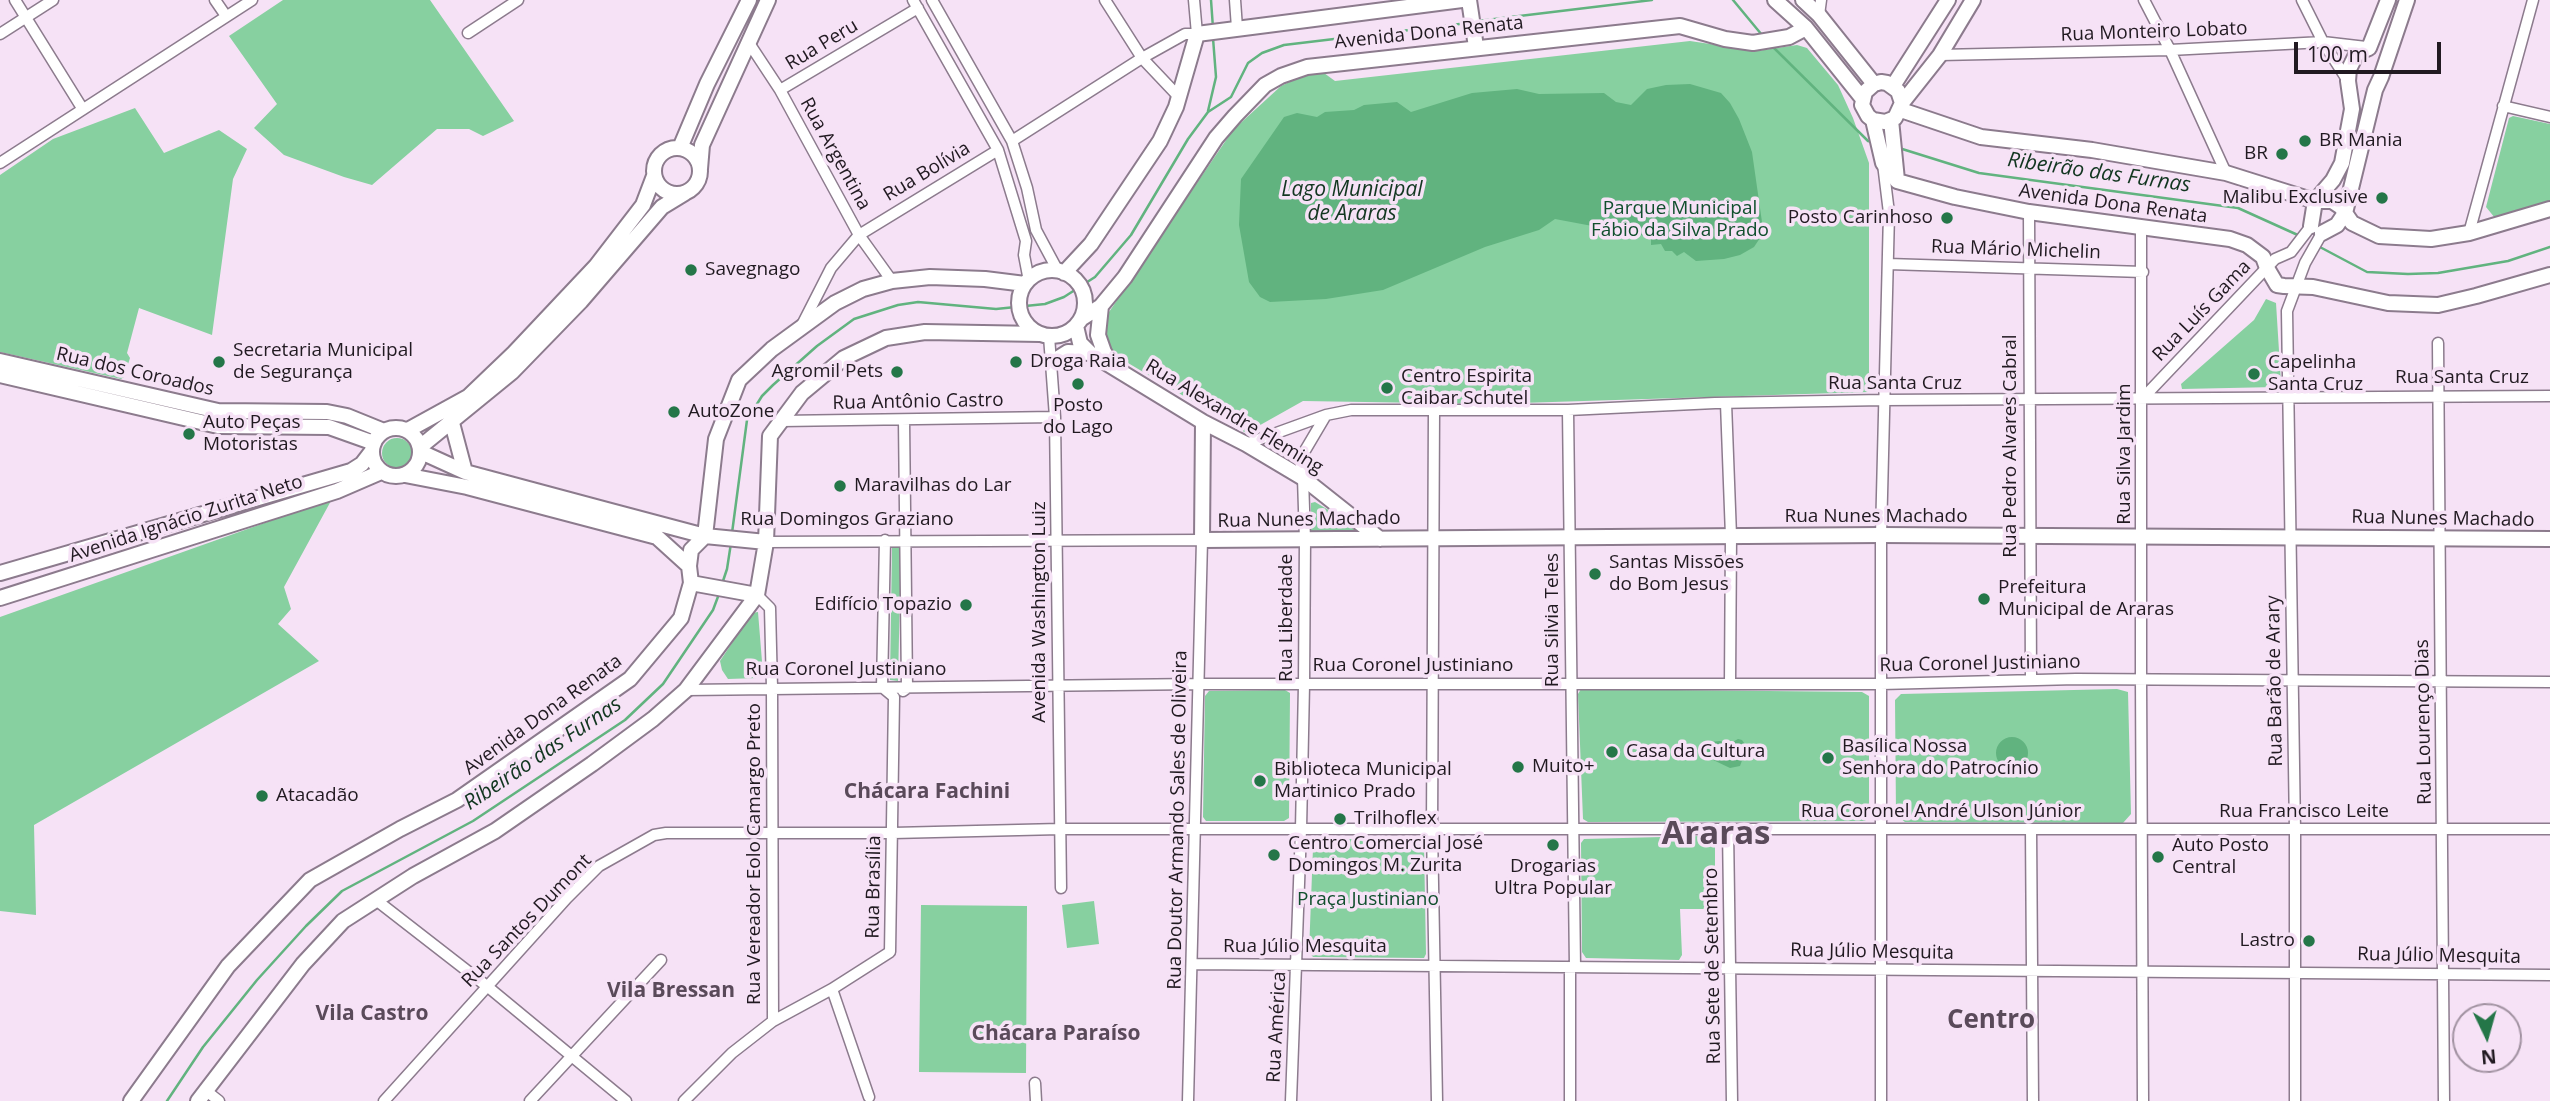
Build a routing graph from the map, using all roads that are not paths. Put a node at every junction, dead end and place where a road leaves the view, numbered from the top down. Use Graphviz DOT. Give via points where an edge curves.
graph roads {
  1 [pos="15,0"];
  2 [pos="53,0"];
  3 [pos="215,0"];
  4 [pos="251,0"];
  5 [pos="518,0"];
  6 [pos="749,0"];
  7 [pos="768,0"];
  8 [pos="932,0"];
  9 [pos="1105,0"];
  10 [pos="1194,0"];
  11 [pos="1235,0"];
  12 [pos="1775,0"];
  13 [pos="1803,0"];
  14 [pos="1821,0"];
  15 [pos="1948,0"];
  16 [pos="1973,0"];
  17 [pos="2144,0"];
  18 [pos="2302,0"];
  19 [pos="2388,0"];
  20 [pos="2407,0"];
  21 [pos="2533,0"];
  22 [pos="1467,3"];
  23 [pos="916,4"];
  24 [pos="1392,4"];
  25 [pos="1819,15"];
  26 [pos="226,16"];
  27 [pos="26,17"];
  28 [pos="1237,28"];
  29 [pos="1805,28"];
  30 [pos="468,33"];
  31 [pos="0,34"];
  32 [pos="1197,34"];
  33 [pos="1475,40"];
  34 [pos="2323,42"];
  35 [pos="749,43"];
  36 [pos="2369,48"];
  37 [pos="2170,50"];
  38 [pos="1914,53"];
  39 [pos="1940,55"];
  40 [pos="1142,58"];
  41 [pos="2384,63"];
  42 [pos="2348,81"];
  43 [pos="1874,84"];
  44 [pos="1893,86"];
  45 [pos="780,90"];
  46 [pos="2375,90"];
  47 [pos="1179,97"];
  48 [pos="1862,98"];
  49 [pos="2503,106"];
  50 [pos="82,108"];
  51 [pos="1898,111"];
  52 [pos="2550,117"];
  53 [pos="1873,120"];
  54 [pos="1012,141"];
  55 [pos="680,148"];
  56 [pos="998,150"];
  57 [pos="0,163"];
  58 [pos="1883,163"];
  59 [pos="700,169"];
  60 [pos="2227,173"];
  61 [pos="654,176"];
  62 [pos="1897,181"];
  63 [pos="685,193"];
  64 [pos="2315,201"];
  65 [pos="2550,209"];
  66 [pos="2029,212"];
  67 [pos="1889,213"];
  68 [pos="2345,213"];
  69 [pos="2141,229"];
  70 [pos="2317,230"];
  71 [pos="2469,233"];
  72 [pos="859,234"];
  73 [pos="1888,264"];
  74 [pos="2028,268"];
  75 [pos="2267,268"];
  76 [pos="2143,272"];
  77 [pos="1065,274"];
  78 [pos="2550,275"];
  79 [pos="892,281"];
  80 [pos="1025,286"];
  81 [pos="2297,286"];
  82 [pos="1101,306"];
  83 [pos="1079,322"];
  84 [pos="802,325"];
  85 [pos="1045,335"];
  86 [pos="2438,343"];
  87 [pos="1090,353"];
  88 [pos="0,361"];
  89 [pos="1052,362"];
  90 [pos="1114,367"];
  91 [pos="0,375"];
  92 [pos="2288,396"];
  93 [pos="2439,396"];
  94 [pos="2550,396"];
  95 [pos="2143,398"];
  96 [pos="1883,400"];
  97 [pos="2029,401"];
  98 [pos="1727,403"];
  99 [pos="1434,410"];
  100 [pos="1568,410"];
  101 [pos="1326,415"];
  102 [pos="1055,417"];
  103 [pos="218,418"];
  104 [pos="780,421"];
  105 [pos="904,421"];
  106 [pos="1203,422"];
  107 [pos="452,423"];
  108 [pos="408,430"];
  109 [pos="384,431"];
  110 [pos="1247,444"];
  111 [pos="373,447"];
  112 [pos="421,449"];
  113 [pos="382,472"];
  114 [pos="465,472"];
  115 [pos="405,475"];
  116 [pos="1303,478"];
  117 [pos="1881,535"];
  118 [pos="705,536"];
  119 [pos="1731,536"];
  120 [pos="2291,536"];
  121 [pos="2029,537"];
  122 [pos="2142,537"];
  123 [pos="1432,538"];
  124 [pos="2438,538"];
  125 [pos="1058,539"];
  126 [pos="1380,539"];
  127 [pos="1570,539"];
  128 [pos="2550,539"];
  129 [pos="885,540"];
  130 [pos="907,540"];
  131 [pos="1202,540"];
  132 [pos="1305,540"];
  133 [pos="766,542"];
  134 [pos="71,553"];
  135 [pos="689,566"];
  136 [pos="0,573"];
  137 [pos="65,578"];
  138 [pos="691,583"];
  139 [pos="757,595"];
  140 [pos="0,598"];
  141 [pos="2141,679"];
  142 [pos="2031,680"];
  143 [pos="2292,681"];
  144 [pos="2441,682"];
  145 [pos="2550,682"];
  146 [pos="1570,683"];
  147 [pos="1730,683"];
  148 [pos="1198,684"];
  149 [pos="1434,684"];
  150 [pos="1881,684"];
  151 [pos="1058,685"];
  152 [pos="1304,685"];
  153 [pos="882,687"];
  154 [pos="772,688"];
  155 [pos="907,688"];
  156 [pos="686,690"];
  157 [pos="894,697"];
  158 [pos="1881,828"];
  159 [pos="1060,829"];
  160 [pos="1195,829"];
  161 [pos="1301,829"];
  162 [pos="2031,829"];
  163 [pos="2443,829"];
  164 [pos="2550,829"];
  165 [pos="1433,830"];
  166 [pos="1572,830"];
  167 [pos="1728,830"];
  168 [pos="2142,830"];
  169 [pos="2295,830"];
  170 [pos="773,832"];
  171 [pos="893,833"];
  172 [pos="1061,888"];
  173 [pos="376,900"];
  174 [pos="661,960"];
  175 [pos="1193,964"];
  176 [pos="1435,965"];
  177 [pos="1297,966"];
  178 [pos="1572,967"];
  179 [pos="1731,968"];
  180 [pos="1881,970"];
  181 [pos="2142,971"];
  182 [pos="2031,972"];
  183 [pos="2294,972"];
  184 [pos="2443,973"];
  185 [pos="2550,975"];
  186 [pos="488,987"];
  187 [pos="832,989"];
  188 [pos="773,1021"];
  189 [pos="573,1057"];
  190 [pos="1035,1083"];
  191 [pos="202,1096"];
  192 [pos="869,1097"];
  193 [pos="131,1101"];
  194 [pos="219,1101"];
  195 [pos="384,1101"];
  196 [pos="530,1101"];
  197 [pos="626,1101"];
  198 [pos="684,1101"];
  199 [pos="1036,1101"];
  200 [pos="1188,1101"];
  201 [pos="1291,1101"];
  202 [pos="1437,1101"];
  203 [pos="1570,1101"];
  204 [pos="1732,1101"];
  205 [pos="1881,1101"];
  206 [pos="2033,1101"];
  207 [pos="2143,1101"];
  208 [pos="2295,1101"];
  209 [pos="2444,1101"];
  1 -- 27 [label="street"];
  2 -- 27 [label="street"];
  3 -- 26 [label="street"];
  4 -- 26 [label="street"];
  5 -- 30 [label="street"];
  6 -- 55 [label="main road"];
  7 -- 35 [label="main road"];
  8 -- 54 [label="street"];
  9 -- 40 [label="street"];
  10 -- 32 [label="street"];
  11 -- 28 [label="street"];
  12 -- 29 [label="main road"];
  13 -- 25 [label="main road"];
  14 -- 25 [label="street"];
  15 -- 38 [label="main road"];
  16 -- 39 [label="main road"];
  17 -- 37 [label="street"];
  18 -- 34 [label="street"];
  19 -- 36 [label="main road"];
  20 -- 41 [label="main road"];
  21 -- 49 [label="street"];
  22 -- 24 [label="main road, Avenida Dona Renata"];
  22 -- 33 [label="main road"];
  23 -- 45 [label="street, Rua Peru"];
  23 -- 56 [label="street"];
  24 -- 28 [label="main road, Avenida Dona Renata"];
  25 -- 43 [label="main road"];
  26 -- 50 [label="street"];
  27 -- 31 [label="street"];
  27 -- 50 [label="street"];
  28 -- 32 [label="main road, Avenida Dona Renata"];
  29 -- 33 [label="main road, Avenida Dona Renata" via="1789,37 1753,43 1680,26"];
  29 -- 48 [label="main road"];
  32 -- 40 [label="street" via="1185,34"];
  32 -- 47 [label="main road"];
  33 -- 82 [label="main road, Avenida Dona Renata" via="1307,67 1265,86 1216,138"];
  34 -- 36 [label="street, Rua Monteiro Lobato"];
  34 -- 37 [label="street, Rua Monteiro Lobato"];
  34 -- 42 [label="street"];
  35 -- 45 [label="street, Rua Argentina"];
  35 -- 59 [label="main road" via="702,145"];
  36 -- 41 [label="main road"];
  36 -- 42 [label="main road" via="2357,53"];
  37 -- 39 [label="street, Rua Monteiro Lobato"];
  37 -- 60 [label="street"];
  38 -- 39 [label="main road"];
  38 -- 44 [label="main road"];
  39 -- 51 [label="main road"];
  40 -- 47 [label="street"];
  40 -- 54 [label="street"];
  41 -- 46 [label="main road"];
  42 -- 46 [label="main road" via="2354,88"];
  42 -- 64 [label="main road" via="2352,109 2342,163"];
  43 -- 44 [label="main road"];
  43 -- 48 [label="main road"];
  44 -- 51 [label="main road" via="1901,97"];
  45 -- 72 [label="street, Rua Argentina"];
  46 -- 68 [label="main road"];
  47 -- 77 [label="main road" via="1152,153 1091,244"];
  48 -- 53 [label="main road" via="1864,111"];
  49 -- 52 [label="street"];
  49 -- 71 [label="street"];
  50 -- 57 [label="street"];
  51 -- 53 [label="main road" via="1879,122"];
  51 -- 60 [label="main road" via="1981,137"];
  51 -- 62 [label="main road"];
  53 -- 58 [label="main road"];
  54 -- 77 [label="street" via="1035,230"];
  55 -- 59 [label="main road" via="693,155"];
  55 -- 61 [label="main road" via="659,156"];
  56 -- 72 [label="street, Rua Bolívia"];
  56 -- 80 [label="street" via="1026,241"];
  58 -- 62 [label="main road"];
  58 -- 67 [label="street"];
  59 -- 63 [label="main road" via="696,183"];
  60 -- 64 [label="main road"];
  61 -- 63 [label="main road" via="669,193"];
  61 -- 108 [label="main road" via="643,205 596,266 514,353 468,397"];
  62 -- 66 [label="main road, Avenida Dona Renata"];
  62 -- 67 [label="street"];
  63 -- 107 [label="main road" via="662,206 581,301 512,372"];
  64 -- 68 [label="main road" via="2332,201"];
  64 -- 70 [label="main road"];
  65 -- 71 [label="main road"];
  66 -- 69 [label="main road, Avenida Dona Renata"];
  66 -- 74 [label="street, Rua Pedro Alvares Cabral"];
  67 -- 73 [label="street"];
  68 -- 70 [label="main road" via="2337,225"];
  68 -- 71 [label="main road" via="2352,223 2379,236 2431,239"];
  69 -- 75 [label="main road, Avenida Dona Renata" via="2230,239 2263,257"];
  69 -- 76 [label="street, Rua Silva Jardim"];
  70 -- 75 [label="street, Rua Luís Gama"];
  70 -- 81 [label="street, Rua Barão de Arary"];
  72 -- 79 [label="street, Rua Argentina"];
  72 -- 84 [label="street, Rua Bolívia" via="831,268"];
  73 -- 74 [label="street, Rua Mário Michelin"];
  73 -- 96 [label="street"];
  74 -- 76 [label="street, Rua Mário Michelin"];
  74 -- 97 [label="street, Rua Pedro Alvares Cabral"];
  75 -- 81 [label="main road, Avenida Dona Renata" via="2277,285"];
  75 -- 95 [label="street, Rua Luís Gama"];
  76 -- 95 [label="street, Rua Silva Jardim"];
  77 -- 80 [label="main road" via="1047,271"];
  77 -- 83 [label="main road" via="1081,287 1085,297"];
  78 -- 81 [label="main road, Avenida Dona Renata" via="2438,304 2388,303"];
  79 -- 80 [label="main road" via="944,278"];
  79 -- 84 [label="main road" via="844,298"];
  80 -- 85 [label="main road" via="1021,313 1032,329"];
  81 -- 92 [label="street, Rua Barão de Arary" via="2287,311"];
  82 -- 83 [label="main road, Avenida Dona Renata"];
  82 -- 90 [label="main road" via="1098,335"];
  83 -- 85 [label="main road" via="1066,333"];
  83 -- 87 [label="main road" via="1080,343"];
  84 -- 118 [label="main road" via="739,380 716,439"];
  85 -- 89 [label="street, Avenida Washington Luiz"];
  85 -- 104 [label="main road" via="925,332 886,338 844,358 802,393"];
  86 -- 93 [label="street, Rua Lourenço Dias"];
  87 -- 89 [label="main road" via="1068,352"];
  87 -- 90 [label="main road, Rua Alexandre Fleming"];
  88 -- 103 [label="main road, Rua dos Coroados"];
  89 -- 102 [label="street, Avenida Washington Luiz"];
  90 -- 106 [label="main road, Rua Alexandre Fleming"];
  91 -- 103 [label="main road, Rua dos Coroados"];
  92 -- 93 [label="street, Rua Santa Cruz"];
  92 -- 95 [label="street, Rua Santa Cruz"];
  92 -- 120 [label="street, Rua Barão de Arary"];
  93 -- 94 [label="street, Rua Santa Cruz"];
  93 -- 124 [label="street, Rua Lourenço Dias"];
  95 -- 97 [label="street, Rua Santa Cruz"];
  95 -- 122 [label="street, Rua Silva Jardim"];
  96 -- 97 [label="street, Rua Santa Cruz"];
  96 -- 98 [label="street, Rua Santa Cruz"];
  96 -- 117 [label="street"];
  97 -- 121 [label="street, Rua Pedro Alvares Cabral"];
  98 -- 100 [label="street, Rua Santa Cruz"];
  98 -- 119 [label="street"];
  99 -- 100 [label="street, Rua Santa Cruz"];
  99 -- 101 [label="street, Rua Santa Cruz" via="1351,410"];
  99 -- 123 [label="street"];
  100 -- 127 [label="street, Rua Silvia Teles"];
  101 -- 110 [label="street, Rua Santa Cruz"];
  101 -- 116 [label="street, Rua Liberdade" via="1300,459"];
  102 -- 105 [label="street, Rua Antônio Castro"];
  102 -- 125 [label="street, Avenida Washington Luiz"];
  103 -- 109 [label="main road, Rua dos Coroados" via="327,412"];
  103 -- 111 [label="main road, Rua dos Coroados" via="329,427"];
  104 -- 105 [label="street, Rua Antônio Castro"];
  104 -- 133 [label="main road" via="770,436"];
  105 -- 130 [label="street"];
  106 -- 110 [label="main road, Rua Alexandre Fleming"];
  106 -- 131 [label="main road"];
  107 -- 112 [label="main road"];
  107 -- 114 [label="main road"];
  108 -- 109 [label="main road"];
  108 -- 112 [label="main road"];
  109 -- 111 [label="main road"];
  110 -- 116 [label="main road, Rua Alexandre Fleming"];
  111 -- 113 [label="main road" via="376,466"];
  111 -- 134 [label="main road, Avenida Ignácio Zurita Neto" via="351,471"];
  112 -- 114 [label="main road, Rua Domingos Graziano"];
  112 -- 115 [label="main road" via="417,466"];
  113 -- 115 [label="main road"];
  113 -- 137 [label="main road, Avenida Ignácio Zurita Neto" via="337,491"];
  114 -- 118 [label="main road, Rua Domingos Graziano"];
  115 -- 135 [label="main road" via="657,537"];
  116 -- 126 [label="main road, Rua Alexandre Fleming"];
  116 -- 132 [label="street, Rua Liberdade"];
  117 -- 119 [label="main road, Rua Nunes Machado"];
  117 -- 121 [label="main road, Rua Nunes Machado"];
  117 -- 150 [label="street"];
  118 -- 133 [label="main road, Rua Domingos Graziano"];
  118 -- 135 [label="main road" via="691,550"];
  119 -- 127 [label="main road, Rua Nunes Machado"];
  119 -- 147 [label="street"];
  120 -- 122 [label="main road, Rua Nunes Machado"];
  120 -- 124 [label="main road, Rua Nunes Machado"];
  120 -- 143 [label="street, Rua Barão de Arary"];
  121 -- 122 [label="main road, Rua Nunes Machado"];
  121 -- 142 [label="street, Rua Pedro Alvares Cabral"];
  122 -- 141 [label="street, Rua Silva Jardim"];
  123 -- 126 [label="main road, Rua Nunes Machado"];
  123 -- 127 [label="main road, Rua Nunes Machado"];
  123 -- 149 [label="street"];
  124 -- 128 [label="main road, Rua Nunes Machado"];
  124 -- 144 [label="street, Rua Lourenço Dias"];
  125 -- 130 [label="street, Rua Domingos Graziano"];
  125 -- 131 [label="street, Rua Domingos Graziano"];
  125 -- 151 [label="street, Avenida Washington Luiz"];
  126 -- 132 [label="main road, Rua Nunes Machado"];
  127 -- 146 [label="street, Rua Silvia Teles"];
  129 -- 130 [label="street, Rua Domingos Graziano"];
  129 -- 133 [label="street, Rua Domingos Graziano"];
  129 -- 153 [label="street"];
  130 -- 155 [label="street"];
  131 -- 132 [label="main road, Rua Nunes Machado"];
  131 -- 148 [label="street, Rua Doutor Armando Sales de Oliveira"];
  132 -- 152 [label="street, Rua Liberdade"];
  133 -- 139 [label="main road"];
  134 -- 136 [label="main road, Avenida Ignácio Zurita Neto"];
  134 -- 137 [label="main road" via="74,564"];
  135 -- 138 [label="main road, Avenida Dona Renata"];
  137 -- 140 [label="main road, Avenida Ignácio Zurita Neto"];
  138 -- 139 [label="main road"];
  138 -- 193 [label="main road, Avenida Dona Renata" via="681,618 630,678 457,800 310,880 228,967"];
  139 -- 154 [label="street, Rua Vereador Eolo Camargo Preto" via="770,608"];
  139 -- 156 [label="main road"];
  141 -- 142 [label="street, Rua Coronel Justiniano"];
  141 -- 143 [label="street, Rua Coronel Justiniano"];
  141 -- 168 [label="street, Rua Silva Jardim"];
  142 -- 150 [label="street, Rua Coronel Justiniano"];
  143 -- 144 [label="street, Rua Coronel Justiniano"];
  143 -- 169 [label="street, Rua Barão de Arary"];
  144 -- 145 [label="street, Rua Coronel Justiniano"];
  144 -- 163 [label="street, Rua Lourenço Dias"];
  146 -- 147 [label="street, Rua Coronel Justiniano"];
  146 -- 149 [label="street, Rua Coronel Justiniano"];
  146 -- 166 [label="street, Rua Silvia Teles"];
  147 -- 150 [label="street, Rua Coronel Justiniano"];
  148 -- 151 [label="street, Rua Coronel Justiniano"];
  148 -- 152 [label="street, Rua Coronel Justiniano"];
  148 -- 160 [label="street, Rua Doutor Armando Sales de Oliveira"];
  149 -- 152 [label="street, Rua Coronel Justiniano"];
  149 -- 165 [label="street"];
  150 -- 158 [label="street"];
  151 -- 155 [label="street, Rua Coronel Justiniano"];
  151 -- 159 [label="street, Avenida Washington Luiz"];
  152 -- 161 [label="street, Rua Liberdade"];
  153 -- 154 [label="street, Rua Coronel Justiniano"];
  153 -- 155 [label="street, Rua Coronel Justiniano"];
  153 -- 157 [label="street"];
  154 -- 156 [label="street, Rua Coronel Justiniano"];
  154 -- 170 [label="street, Rua Vereador Eolo Camargo Preto"];
  155 -- 157 [label="street"];
  156 -- 173 [label="main road" via="623,742 495,831"];
  157 -- 171 [label="street, Rua Brasília"];
  158 -- 162 [label="street, Rua Coronel André Ulson Júnior"];
  158 -- 167 [label="street, Rua Coronel André Ulson Júnior"];
  158 -- 180 [label="street"];
  159 -- 160 [label="street, Rua Coronel André Ulson Júnior"];
  159 -- 171 [label="street, Rua Coronel André Ulson Júnior"];
  159 -- 172 [label="street, Avenida Washington Luiz"];
  160 -- 161 [label="street, Rua Coronel André Ulson Júnior"];
  160 -- 175 [label="street, Rua Doutor Armando Sales de Oliveira"];
  161 -- 165 [label="street, Rua Coronel André Ulson Júnior"];
  161 -- 177 [label="street, Rua América"];
  162 -- 168 [label="street, Rua Coronel André Ulson Júnior"];
  162 -- 182 [label="street"];
  163 -- 164 [label="street, Rua Francisco Leite"];
  163 -- 169 [label="street, Rua Francisco Leite"];
  163 -- 184 [label="street, Rua Lourenço Dias"];
  165 -- 166 [label="street, Rua Coronel André Ulson Júnior"];
  165 -- 176 [label="street"];
  166 -- 167 [label="street, Rua Coronel André Ulson Júnior"];
  166 -- 178 [label="street, Rua Silvia Teles"];
  167 -- 179 [label="street, Rua Sete de Setembro"];
  168 -- 169 [label="street, Rua Francisco Leite"];
  168 -- 181 [label="street, Rua Silva Jardim"];
  169 -- 183 [label="street, Rua Barão de Arary"];
  170 -- 171 [label="street, Rua Coronel André Ulson Júnior"];
  170 -- 186 [label="street, Rua Santos Dumont" via="654,835 599,866"];
  170 -- 188 [label="street, Rua Vereador Eolo Camargo Preto"];
  171 -- 187 [label="street, Rua Brasília" via="890,952"];
  173 -- 186 [label="street"];
  173 -- 191 [label="main road" via="343,921 303,964"];
  174 -- 189 [label="street"];
  175 -- 177 [label="street, Rua Júlio Mesquita"];
  175 -- 200 [label="street, Rua Doutor Armando Sales de Oliveira"];
  176 -- 177 [label="street, Rua Júlio Mesquita"];
  176 -- 178 [label="street, Rua Júlio Mesquita"];
  176 -- 202 [label="street"];
  177 -- 201 [label="street, Rua América"];
  178 -- 179 [label="street, Rua Júlio Mesquita"];
  178 -- 203 [label="street, Rua Silvia Teles"];
  179 -- 180 [label="street, Rua Júlio Mesquita"];
  179 -- 204 [label="street, Rua Sete de Setembro"];
  180 -- 182 [label="street, Rua Júlio Mesquita"];
  180 -- 205 [label="street"];
  181 -- 182 [label="street, Rua Júlio Mesquita"];
  181 -- 183 [label="street, Rua Júlio Mesquita"];
  181 -- 207 [label="street, Rua Silva Jardim"];
  182 -- 206 [label="street"];
  183 -- 184 [label="street, Rua Júlio Mesquita"];
  183 -- 208 [label="street, Rua Barão de Arary"];
  184 -- 185 [label="street, Rua Júlio Mesquita"];
  184 -- 209 [label="street, Rua Lourenço Dias"];
  186 -- 189 [label="street"];
  186 -- 195 [label="street, Rua Santos Dumont"];
  187 -- 188 [label="street"];
  187 -- 192 [label="street"];
  188 -- 198 [label="street"];
  189 -- 196 [label="street"];
  189 -- 197 [label="street"];
  190 -- 199 [label="street"];
  191 -- 194 [label="street"];
}
